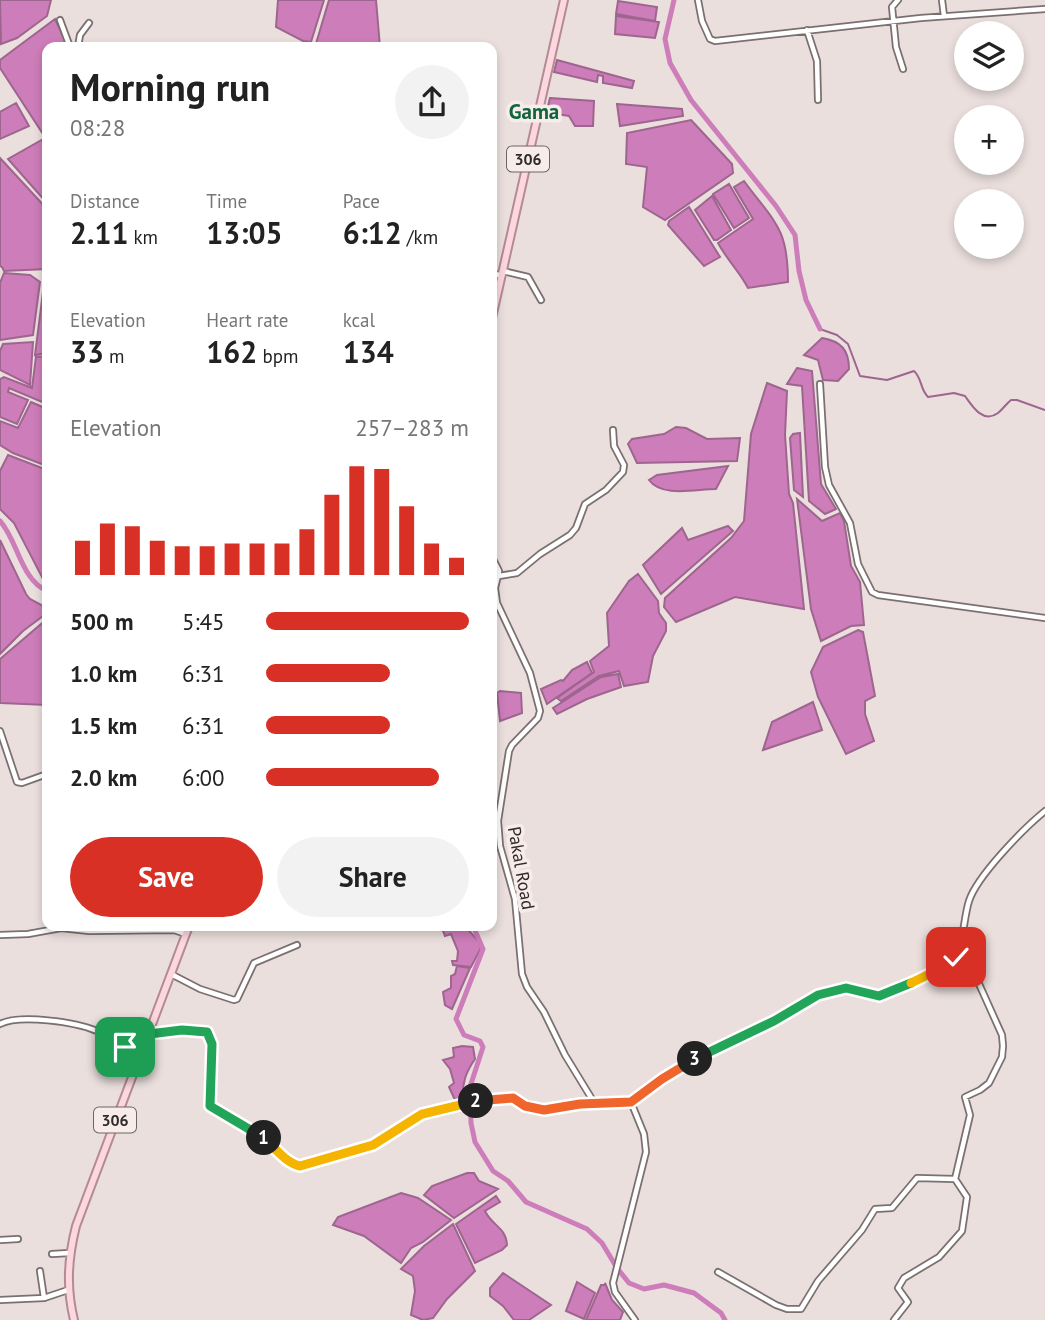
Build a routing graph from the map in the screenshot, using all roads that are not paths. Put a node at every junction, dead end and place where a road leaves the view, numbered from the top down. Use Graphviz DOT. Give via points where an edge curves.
graph roads {
  1 [pos="564,0"];
  2 [pos="698,0"];
  3 [pos="898,0"];
  4 [pos="942,0"];
  5 [pos="1045,9"];
  6 [pos="944,16"];
  7 [pos="60,20"];
  8 [pos="893,21"];
  9 [pos="89,23"];
  10 [pos="807,30"];
  11 [pos="68,42"];
  12 [pos="79,42"];
  13 [pos="903,69"];
  14 [pos="818,100"];
  15 [pos="497,273"];
  16 [pos="503,274"];
  17 [pos="497,298"];
  18 [pos="541,300"];
  19 [pos="820,384"];
  20 [pos="612,430"];
  21 [pos="497,564"];
  22 [pos="499,576"];
  23 [pos="497,582"];
  24 [pos="497,603"];
  25 [pos="1045,618"];
  26 [pos="0,731"];
  27 [pos="42,776"];
  28 [pos="1045,811"];
  29 [pos="45,931"];
  30 [pos="177,931"];
  31 [pos="187,931"];
  32 [pos="186,934"];
  33 [pos="0,935"];
  34 [pos="297,945"];
  35 [pos="958,949"];
  36 [pos="171,974"];
  37 [pos="0,1024"];
  38 [pos="149,1034"];
  39 [pos="140,1055"];
  40 [pos="631,1102"];
  41 [pos="595,1104"];
  42 [pos="955,1179"];
  43 [pos="18,1239"];
  44 [pos="0,1240"];
  45 [pos="69,1253"];
  46 [pos="52,1254"];
  47 [pos="40,1271"];
  48 [pos="718,1272"];
  49 [pos="68,1290"];
  50 [pos="44,1298"];
  51 [pos="0,1300"];
  52 [pos="74,1320"];
  53 [pos="635,1320"];
  54 [pos="894,1320"];
  1 -- 16 [label="main road, 306"];
  2 -- 10 [label="street" via="712,40"];
  3 -- 8 [label="street" via="892,7"];
  4 -- 6 [label="street"];
  5 -- 6 [label="street"];
  6 -- 8 [label="street"];
  7 -- 11 [label="street"];
  8 -- 10 [label="street"];
  8 -- 13 [label="street"];
  9 -- 12 [label="street"];
  10 -- 14 [label="street" via="817,61"];
  15 -- 16 [label="street"];
  16 -- 17 [label="main road, 306"];
  16 -- 18 [label="street" via="528,277"];
  19 -- 25 [label="street" via="829,485 850,523 856,559 872,592"];
  20 -- 22 [label="street" via="623,472 585,505 570,535 517,573"];
  21 -- 22 [label="street, Pakal Road"];
  22 -- 23 [label="street, Pakal Road"];
  24 -- 41 [label="street, Pakal Road" via="530,673 540,710 509,751 498,821 504,868 515,899 522,974"];
  26 -- 27 [label="street" via="17,782"];
  28 -- 35 [label="street" via="976,887"];
  29 -- 33 [label="street"];
  30 -- 32 [label="street"];
  31 -- 32 [label="main road, 306"];
  32 -- 36 [label="main road, 306"];
  34 -- 36 [label="street" via="254,963 237,999 200,989"];
  35 -- 40 [label="street" via="952,963 895,991 874,996 846,988 818,995 680,1067"];
  35 -- 42 [label="street" via="970,952 1003,1046 989,1083 965,1097 970,1115"];
  36 -- 38 [label="main road, 306"];
  37 -- 39 [label="street" via="26,1020 80,1025"];
  38 -- 39 [label="main road, 306"];
  38 -- 41 [label="street" via="207,1032 212,1044 210,1106 257,1132 295,1166 366,1148 414,1117 469,1102 513,1098 544,1110"];
  39 -- 45 [label="main road, 306"];
  40 -- 41 [label="street"];
  40 -- 53 [label="street" via="646,1152 613,1289"];
  42 -- 48 [label="street" via="916,1178 891,1208 875,1209 801,1309 776,1305"];
  42 -- 54 [label="street" via="967,1197 962,1231 939,1257 898,1286 908,1302"];
  43 -- 44 [label="street"];
  45 -- 46 [label="street"];
  45 -- 49 [label="main road, 306"];
  47 -- 50 [label="street"];
  49 -- 50 [label="street"];
  49 -- 52 [label="main road, 306"];
  50 -- 51 [label="street"];
}
